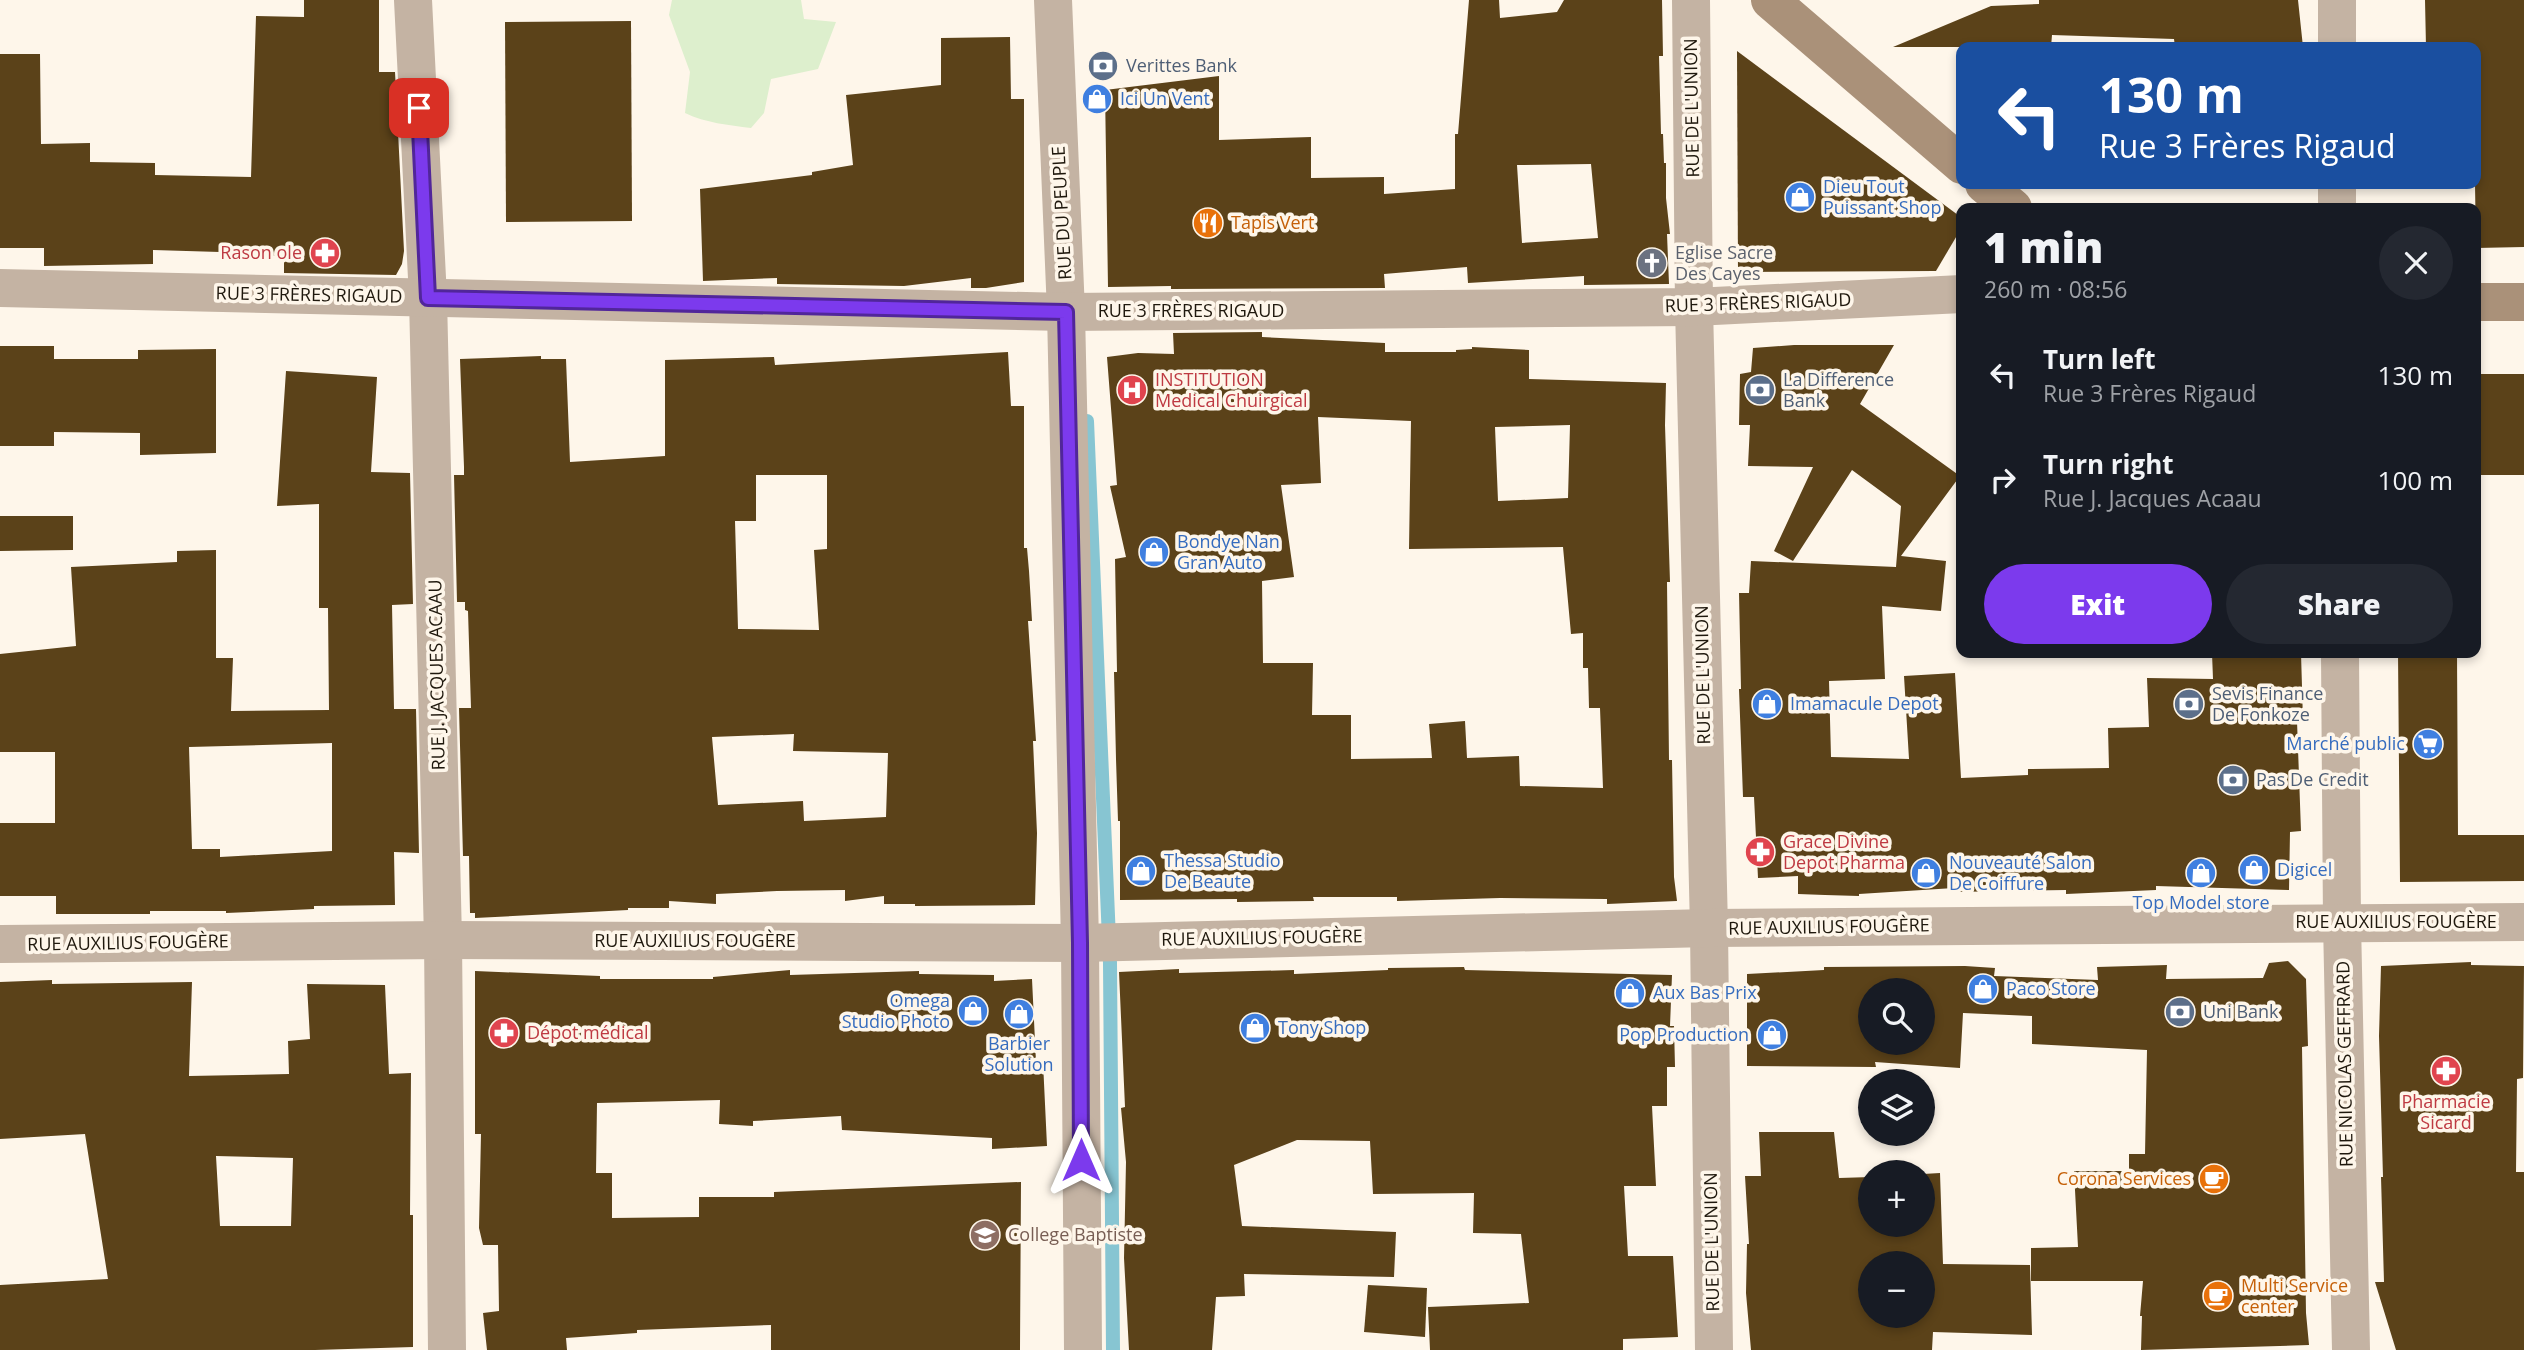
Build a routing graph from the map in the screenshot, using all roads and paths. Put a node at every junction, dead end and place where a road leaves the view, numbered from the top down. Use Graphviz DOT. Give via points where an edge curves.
graph roads {
  1 [pos="413,0"];
  2 [pos="1052,0"];
  3 [pos="1691,0"];
  4 [pos="1770,0"];
  5 [pos="2337,0"];
  6 [pos="2337,42"];
  7 [pos="1956,160"];
  8 [pos="1990,189"];
  9 [pos="2006,203"];
  10 [pos="0,288"];
  11 [pos="1956,295"];
  12 [pos="428,298"];
  13 [pos="2481,302"];
  14 [pos="2524,302"];
  15 [pos="1694,307"];
  16 [pos="1066,312"];
  17 [pos="2340,658"];
  18 [pos="2342,922"];
  19 [pos="2524,922"];
  20 [pos="1709,928"];
  21 [pos="443,940"];
  22 [pos="1080,943"];
  23 [pos="0,944"];
  24 [pos="447,1350"];
  25 [pos="1083,1350"];
  26 [pos="1714,1350"];
  27 [pos="2351,1350"];
  1 -- 12 [label="street, RUE J. JACQUES ACAAU"];
  2 -- 16 [label="street, RUE DU PEUPLE"];
  3 -- 15 [label="street, RUE DE L'UNION"];
  4 -- 7 [label="main road"];
  5 -- 6 [label="street"];
  8 -- 9 [label="main road"];
  10 -- 12 [label="street, RUE 3 FRÈRES RIGAUD"];
  11 -- 15 [label="street, RUE 3 FRÈRES RIGAUD"];
  12 -- 16 [label="street, RUE 3 FRÈRES RIGAUD"];
  12 -- 21 [label="street, RUE J. JACQUES ACAAU"];
  13 -- 14 [label="main road"];
  15 -- 16 [label="street, RUE 3 FRÈRES RIGAUD"];
  15 -- 20 [label="street, RUE DE L'UNION"];
  16 -- 22 [label="street, RUE DU PEUPLE"];
  17 -- 18 [label="street, RUE NICOLAS GEFFRARD"];
  18 -- 19 [label="street, RUE AUXILIUS FOUGÈRE"];
  18 -- 20 [label="street, RUE AUXILIUS FOUGÈRE"];
  18 -- 27 [label="street, RUE NICOLAS GEFFRARD"];
  20 -- 22 [label="street, RUE AUXILIUS FOUGÈRE"];
  20 -- 26 [label="street, RUE DE L'UNION"];
  21 -- 22 [label="street, RUE AUXILIUS FOUGÈRE"];
  21 -- 23 [label="street, RUE AUXILIUS FOUGÈRE"];
  21 -- 24 [label="street, RUE J. JACQUES ACAAU"];
  22 -- 25 [label="street, RUE DU PEUPLE"];
}
